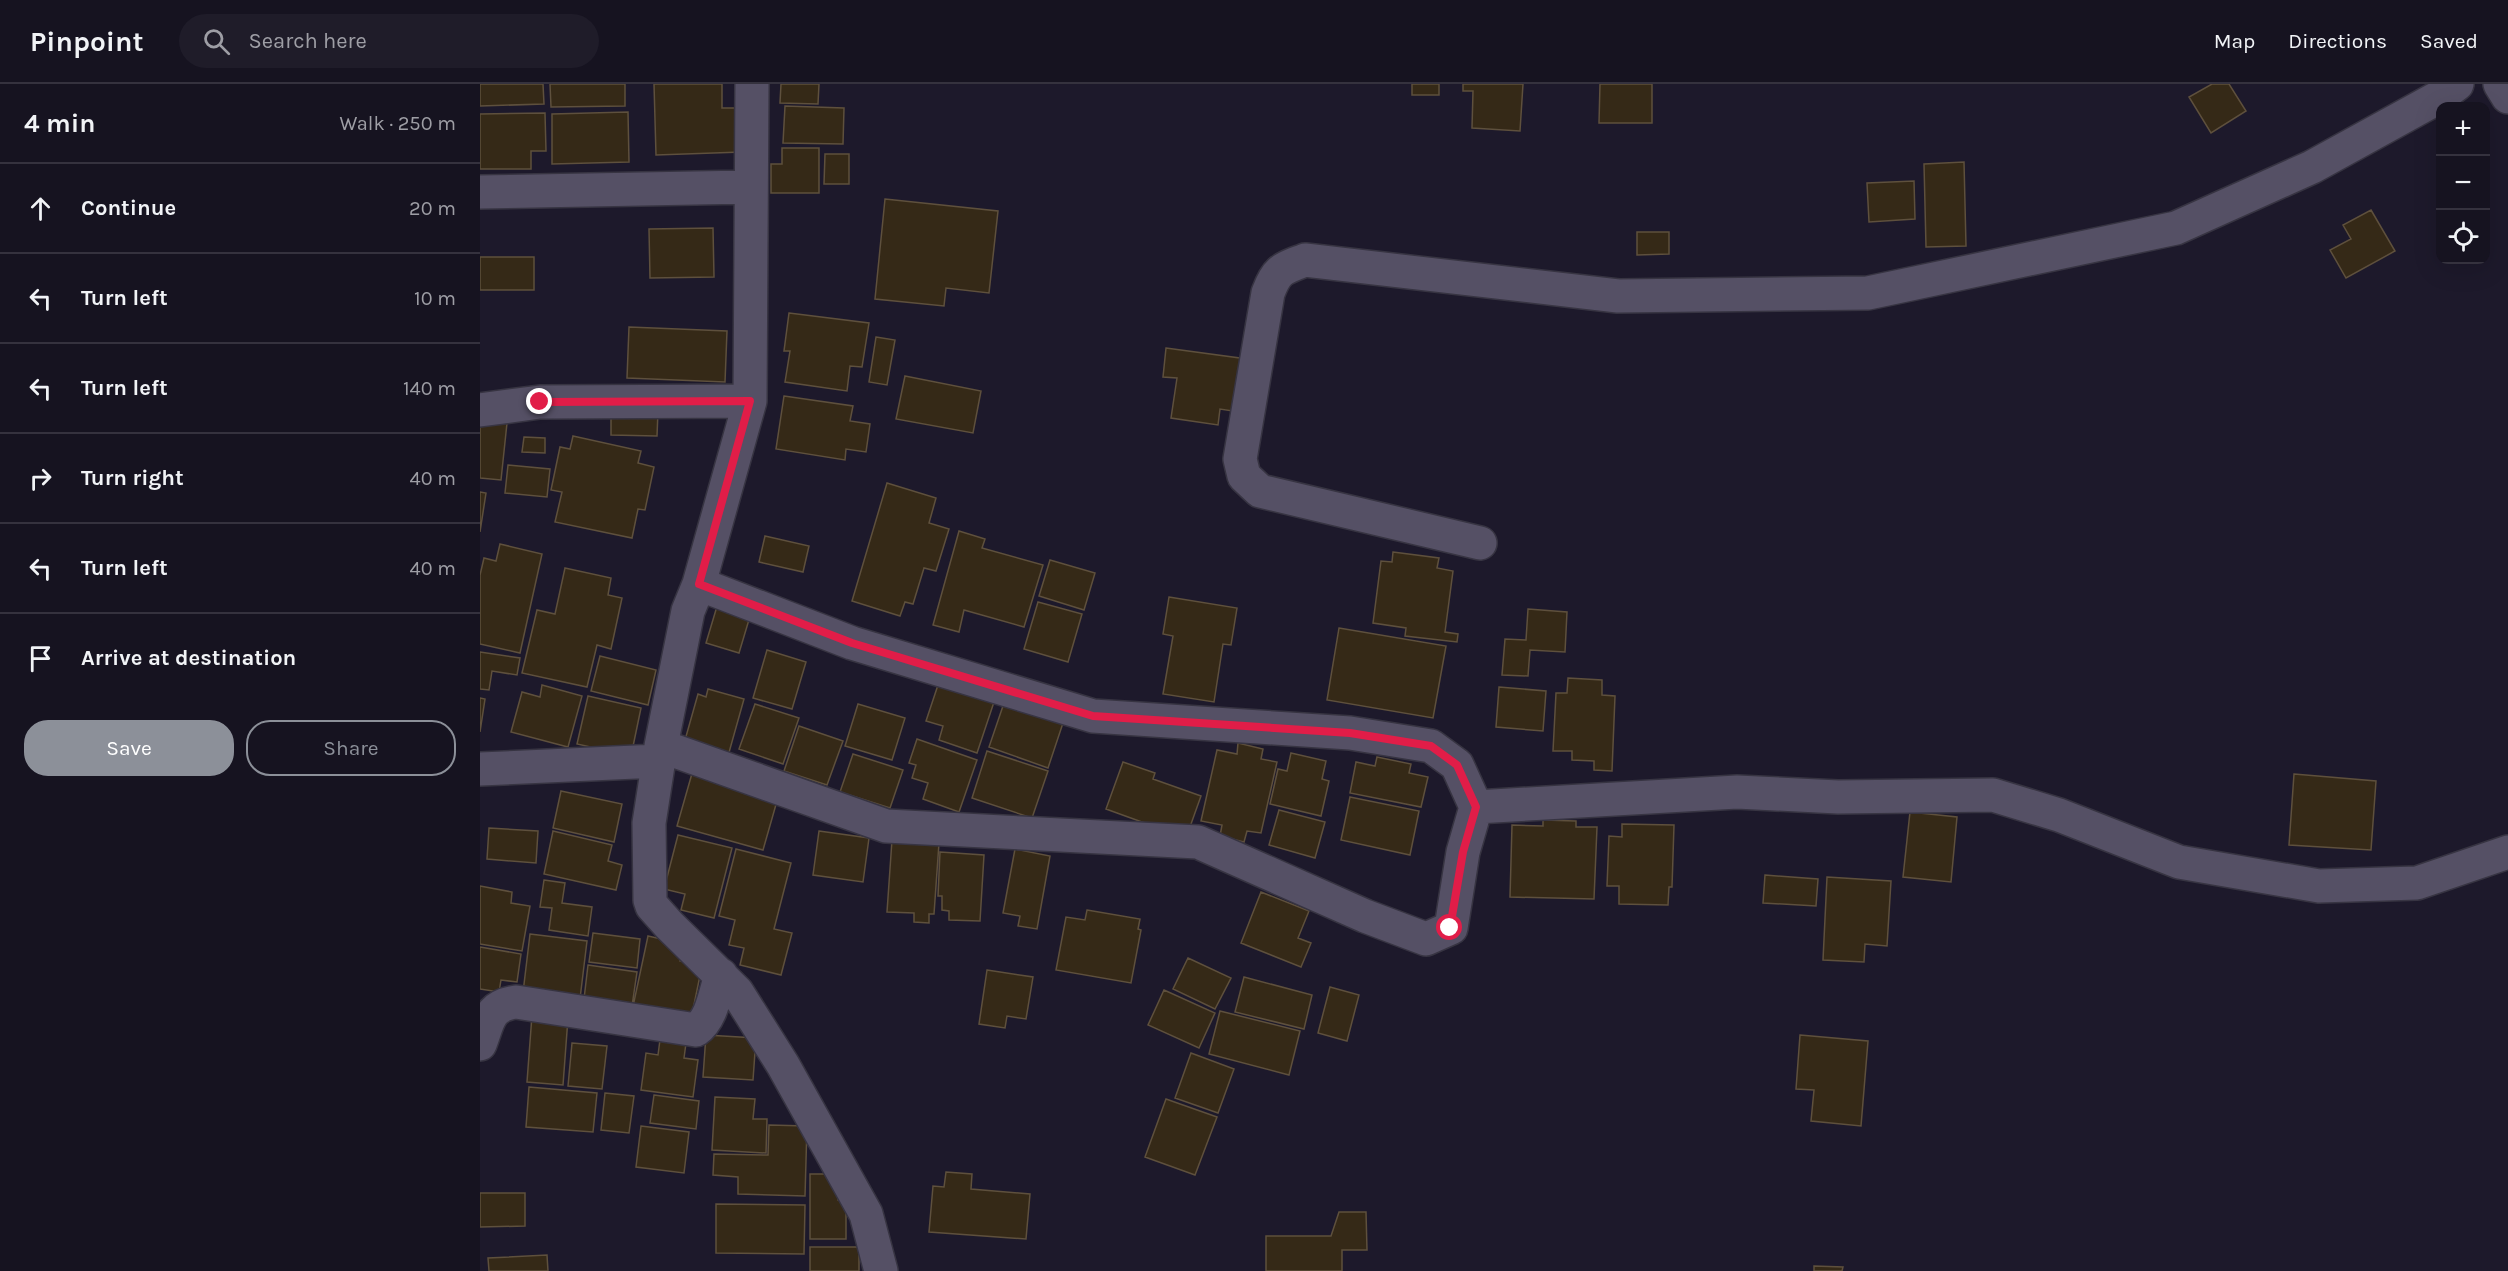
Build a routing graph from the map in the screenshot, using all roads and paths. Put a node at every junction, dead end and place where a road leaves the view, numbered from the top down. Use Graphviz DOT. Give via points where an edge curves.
graph roads {
  1 [pos="752,84"];
  2 [pos="2457,84"];
  3 [pos="2500,84"];
  4 [pos="2508,97"];
  5 [pos="749,187"];
  6 [pos="480,192"];
  7 [pos="750,401"];
  8 [pos="480,410"];
  9 [pos="1480,543"];
  10 [pos="699,584"];
  11 [pos="659,754"];
  12 [pos="480,769"];
  13 [pos="1476,807"];
  14 [pos="2508,852"];
  15 [pos="721,975"];
  16 [pos="480,1044"];
  17 [pos="881,1271"];
  1 -- 5 [label="street"];
  2 -- 9 [label="street" via="2312,166 2176,228 1868,293 1618,296 1305,260 1281,269 1268,293 1240,459 1244,476 1260,491"];
  3 -- 4 [label="street"];
  5 -- 6 [label="street"];
  5 -- 7 [label="street"];
  7 -- 8 [label="street" via="540,402"];
  7 -- 10 [label="street"];
  10 -- 11 [label="street" via="688,610"];
  10 -- 13 [label="street" via="852,643 1093,716 1350,733 1431,746 1457,765"];
  11 -- 12 [label="street"];
  11 -- 13 [label="street" via="886,826 1198,842 1426,939 1450,928 1463,852"];
  11 -- 15 [label="street" via="650,823 652,906"];
  13 -- 14 [label="street" via="1737,792 1993,795 2059,815 2179,862 2319,886 2417,883"];
  15 -- 16 [label="street" via="709,1014 696,1030 516,1002 492,1011"];
  15 -- 17 [label="street" via="737,992 783,1065 866,1214"];
}
